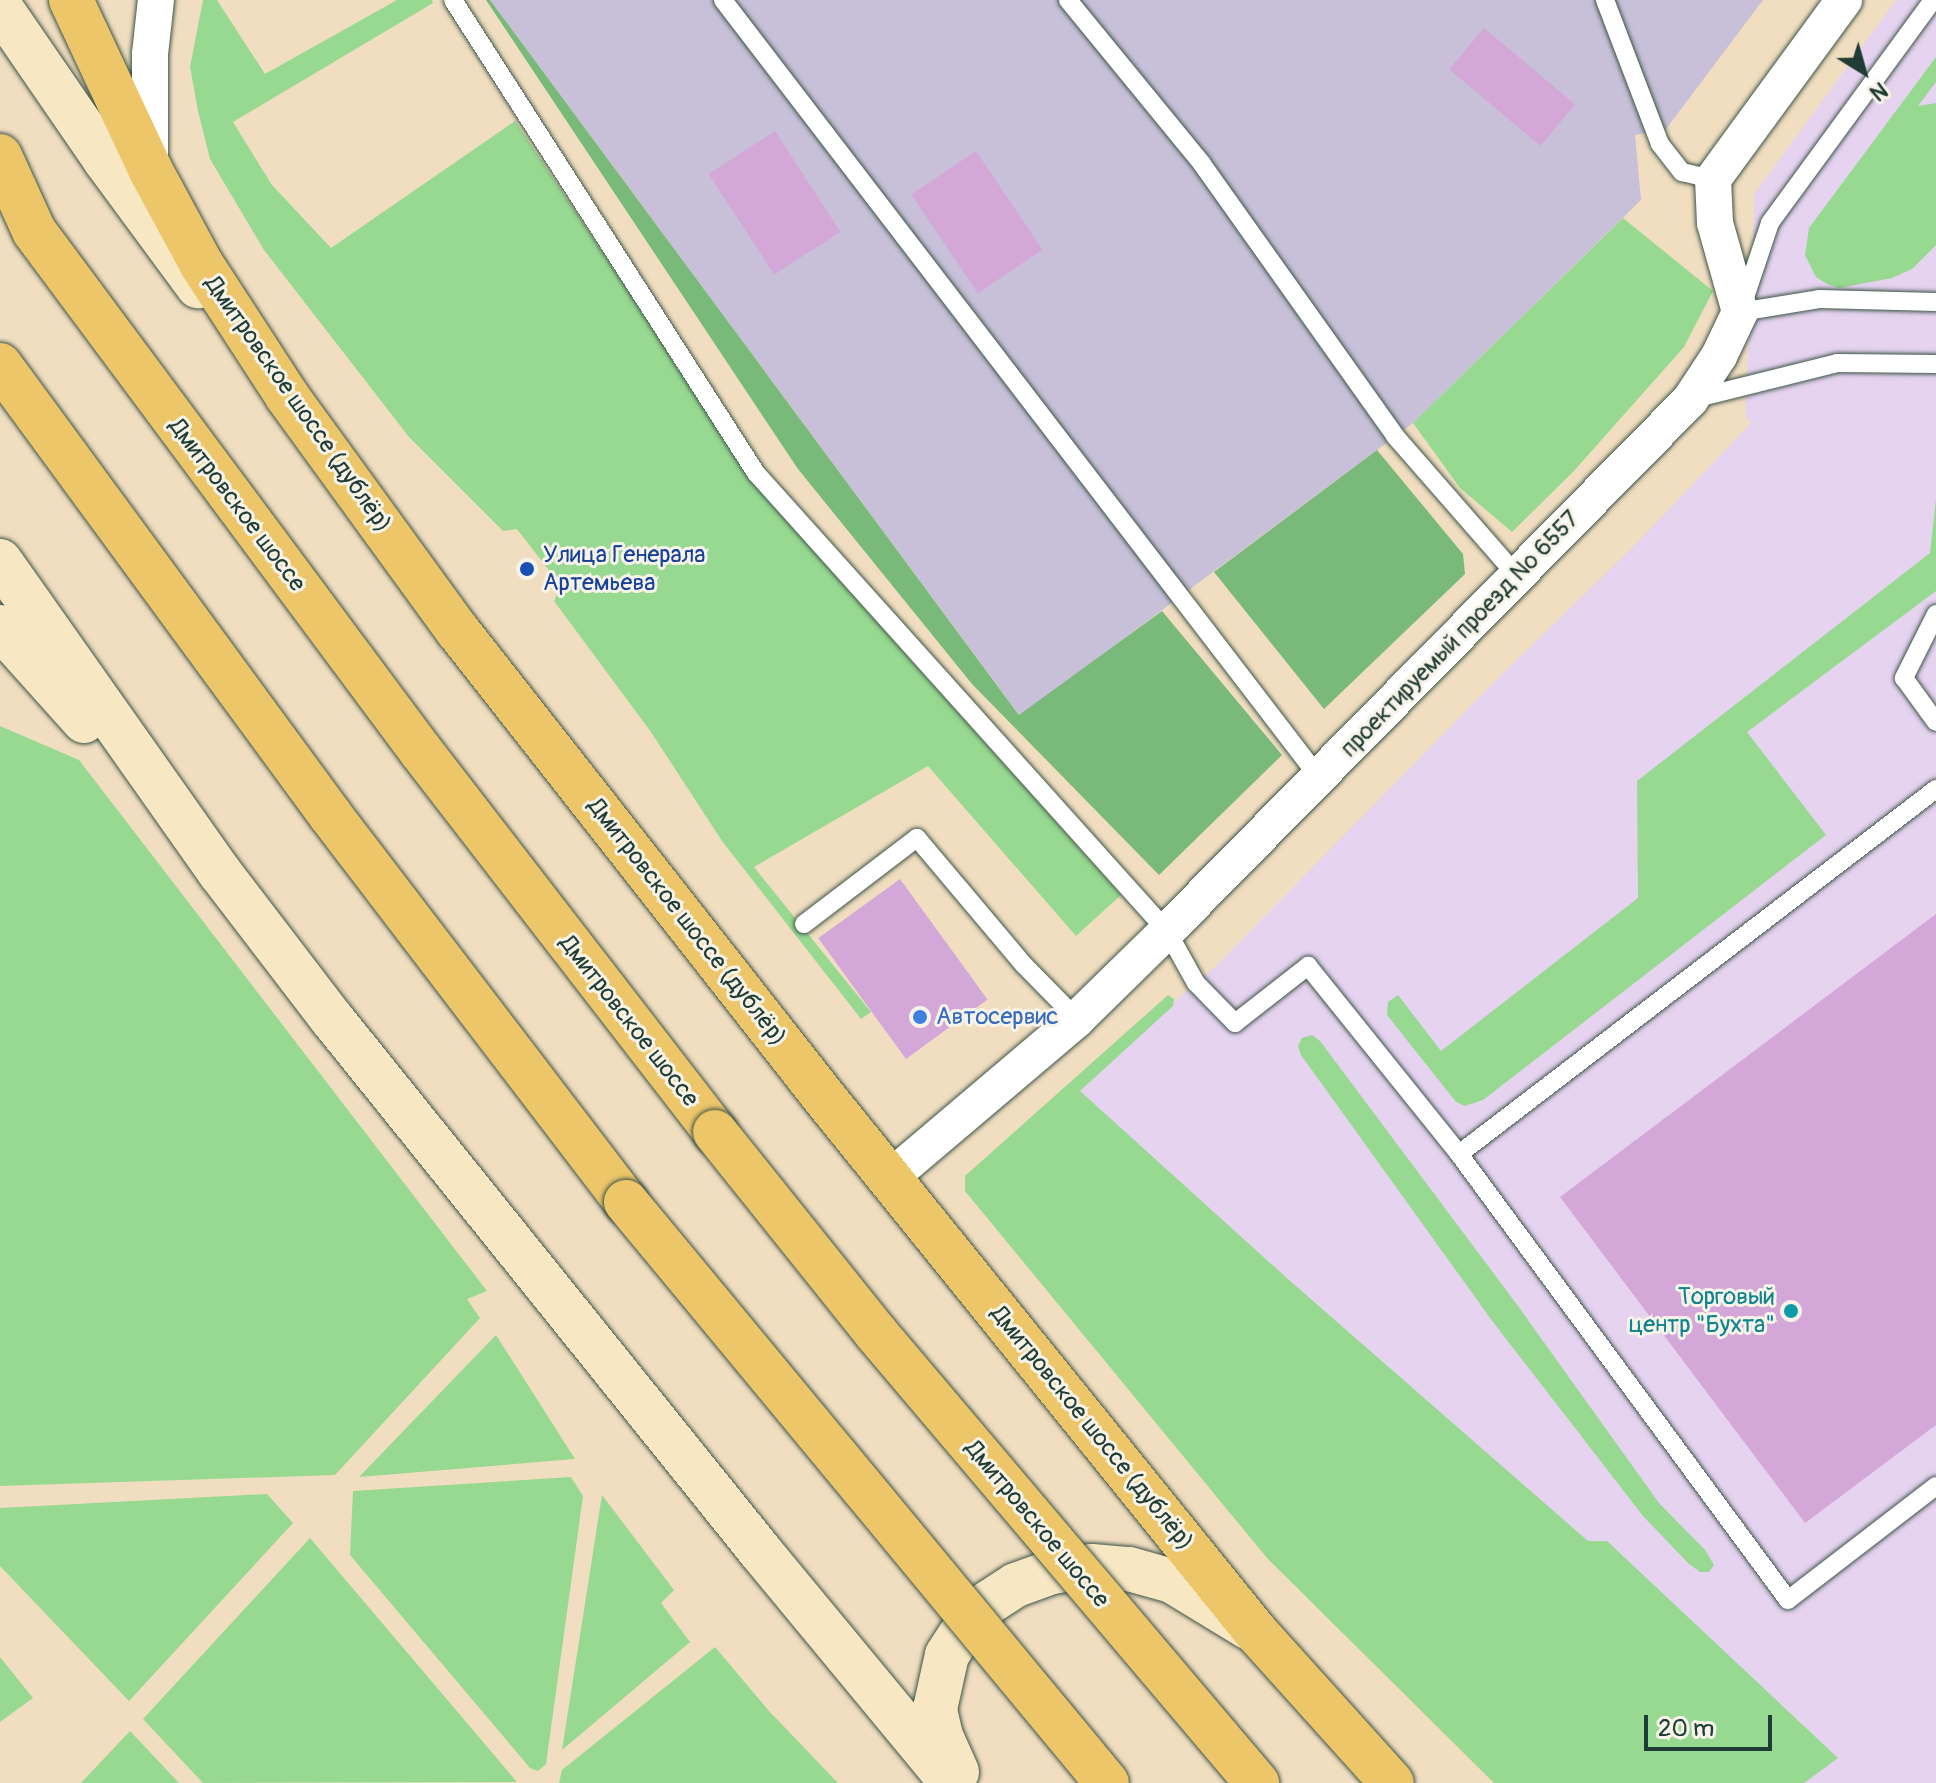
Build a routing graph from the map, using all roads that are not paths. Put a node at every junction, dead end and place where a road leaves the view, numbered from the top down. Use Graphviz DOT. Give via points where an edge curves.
graph roads {
  1 [pos="71,0"];
  2 [pos="156,0"];
  3 [pos="453,0"];
  4 [pos="723,0"];
  5 [pos="1068,0"];
  6 [pos="1605,0"];
  7 [pos="1844,0"];
  8 [pos="1933,0"];
  9 [pos="0,7"];
  10 [pos="0,156"];
  11 [pos="150,169"];
  12 [pos="1713,179"];
  13 [pos="1936,302"];
  14 [pos="1740,312"];
  15 [pos="1936,364"];
  16 [pos="0,365"];
  17 [pos="287,396"];
  18 [pos="1690,400"];
  19 [pos="0,561"];
  20 [pos="1517,576"];
  21 [pos="1936,614"];
  22 [pos="0,627"];
  23 [pos="1936,722"];
  24 [pos="1320,779"];
  25 [pos="1936,789"];
  26 [pos="221,874"];
  27 [pos="804,924"];
  28 [pos="1167,931"];
  29 [pos="1077,1019"];
  30 [pos="1459,1154"];
  31 [pos="891,1177"];
  32 [pos="1936,1486"];
  33 [pos="1256,1632"];
  34 [pos="952,1783"];
  35 [pos="964,1783"];
  36 [pos="1107,1783"];
  37 [pos="1257,1783"];
  38 [pos="1392,1783"];
  1 -- 11 [label="highway, Дмитровское шоссе (дублёр)"];
  2 -- 11 [label="street" via="150,54"];
  3 -- 28 [label="lane" via="756,473"];
  4 -- 24 [label="lane"];
  5 -- 20 [label="lane" via="1202,164 1395,436"];
  6 -- 12 [label="lane" via="1660,144 1682,172"];
  7 -- 12 [label="street"];
  8 -- 14 [label="lane" via="1770,223"];
  9 -- 17 [label="main road" via="133,199"];
  10 -- 37 [label="highway, Дмитровское шоссе, bridge" via="34,231 420,750 715,1132 876,1333"];
  11 -- 17 [label="highway, Дмитровское шоссе (дублёр)" via="202,265"];
  12 -- 14 [label="street" via="1715,223"];
  13 -- 14 [label="lane" via="1819,299"];
  14 -- 18 [label="street, проектируемый проезд № 6557"];
  15 -- 18 [label="lane" via="1837,363"];
  16 -- 36 [label="highway, bridge" via="322,804 626,1202"];
  17 -- 31 [label="highway, Дмитровское шоссе (дублёр)" via="458,631"];
  18 -- 20 [label="street, проектируемый проезд № 6557"];
  19 -- 26 [label="main road"];
  20 -- 24 [label="street, проектируемый проезд № 6557"];
  21 -- 23 [label="lane" via="1904,678"];
  22 -- 26 [label="main road"];
  24 -- 28 [label="street, проектируемый проезд № 6557"];
  25 -- 30 [label="lane"];
  26 -- 34 [label="main road" via="571,1318"];
  27 -- 29 [label="lane" via="917,838"];
  28 -- 29 [label="street, проектируемый проезд № 6557"];
  28 -- 30 [label="lane" via="1196,983 1235,1023 1308,966"];
  29 -- 31 [label="street, проектируемый проезд № 6557"];
  30 -- 32 [label="lane" via="1788,1600"];
  31 -- 33 [label="highway, Дмитровское шоссе (дублёр)"];
  33 -- 35 [label="main road" via="1172,1581 1129,1569 1092,1566 1016,1585 988,1603 963,1630 938,1683 935,1709 941,1736"];
  33 -- 38 [label="highway, Дмитровское шоссе (дублёр)"];
}
